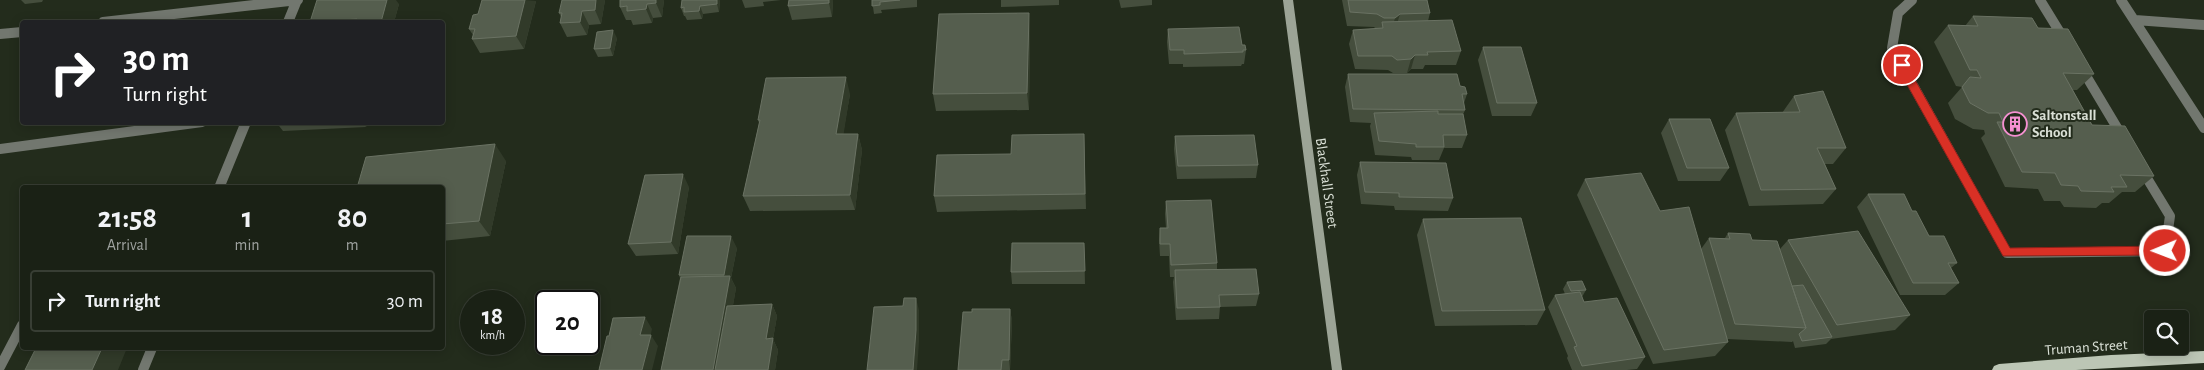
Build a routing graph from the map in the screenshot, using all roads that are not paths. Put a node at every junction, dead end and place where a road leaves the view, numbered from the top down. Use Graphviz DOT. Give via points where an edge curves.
graph roads {
  1 [pos="298,0"];
  2 [pos="1288,0"];
  3 [pos="1912,0"];
  4 [pos="2040,0"];
  5 [pos="2121,0"];
  6 [pos="121,20"];
  7 [pos="289,20"];
  8 [pos="2135,20"];
  9 [pos="2204,25"];
  10 [pos="20,32"];
  11 [pos="0,34"];
  12 [pos="180,125"];
  13 [pos="245,125"];
  14 [pos="2204,128"];
  15 [pos="0,149"];
  16 [pos="220,185"];
  17 [pos="20,329"];
  18 [pos="151,350"];
  19 [pos="2204,357"];
  20 [pos="0,367"];
  21 [pos="143,370"];
  22 [pos="1337,370"];
  23 [pos="1999,370"];
  1 -- 6 [label="street"];
  1 -- 7 [label="street"];
  2 -- 22 [label="street, Blackhall Street"];
  3 -- 4 [label="street" via="1898,13 1892,48 2007,253 2165,251 2170,216"];
  5 -- 8 [label="street"];
  8 -- 9 [label="street"];
  8 -- 14 [label="street"];
  10 -- 11 [label="street"];
  12 -- 15 [label="street"];
  13 -- 16 [label="street"];
  17 -- 20 [label="street"];
  18 -- 21 [label="street"];
  19 -- 23 [label="main road, Truman Street"];
}
